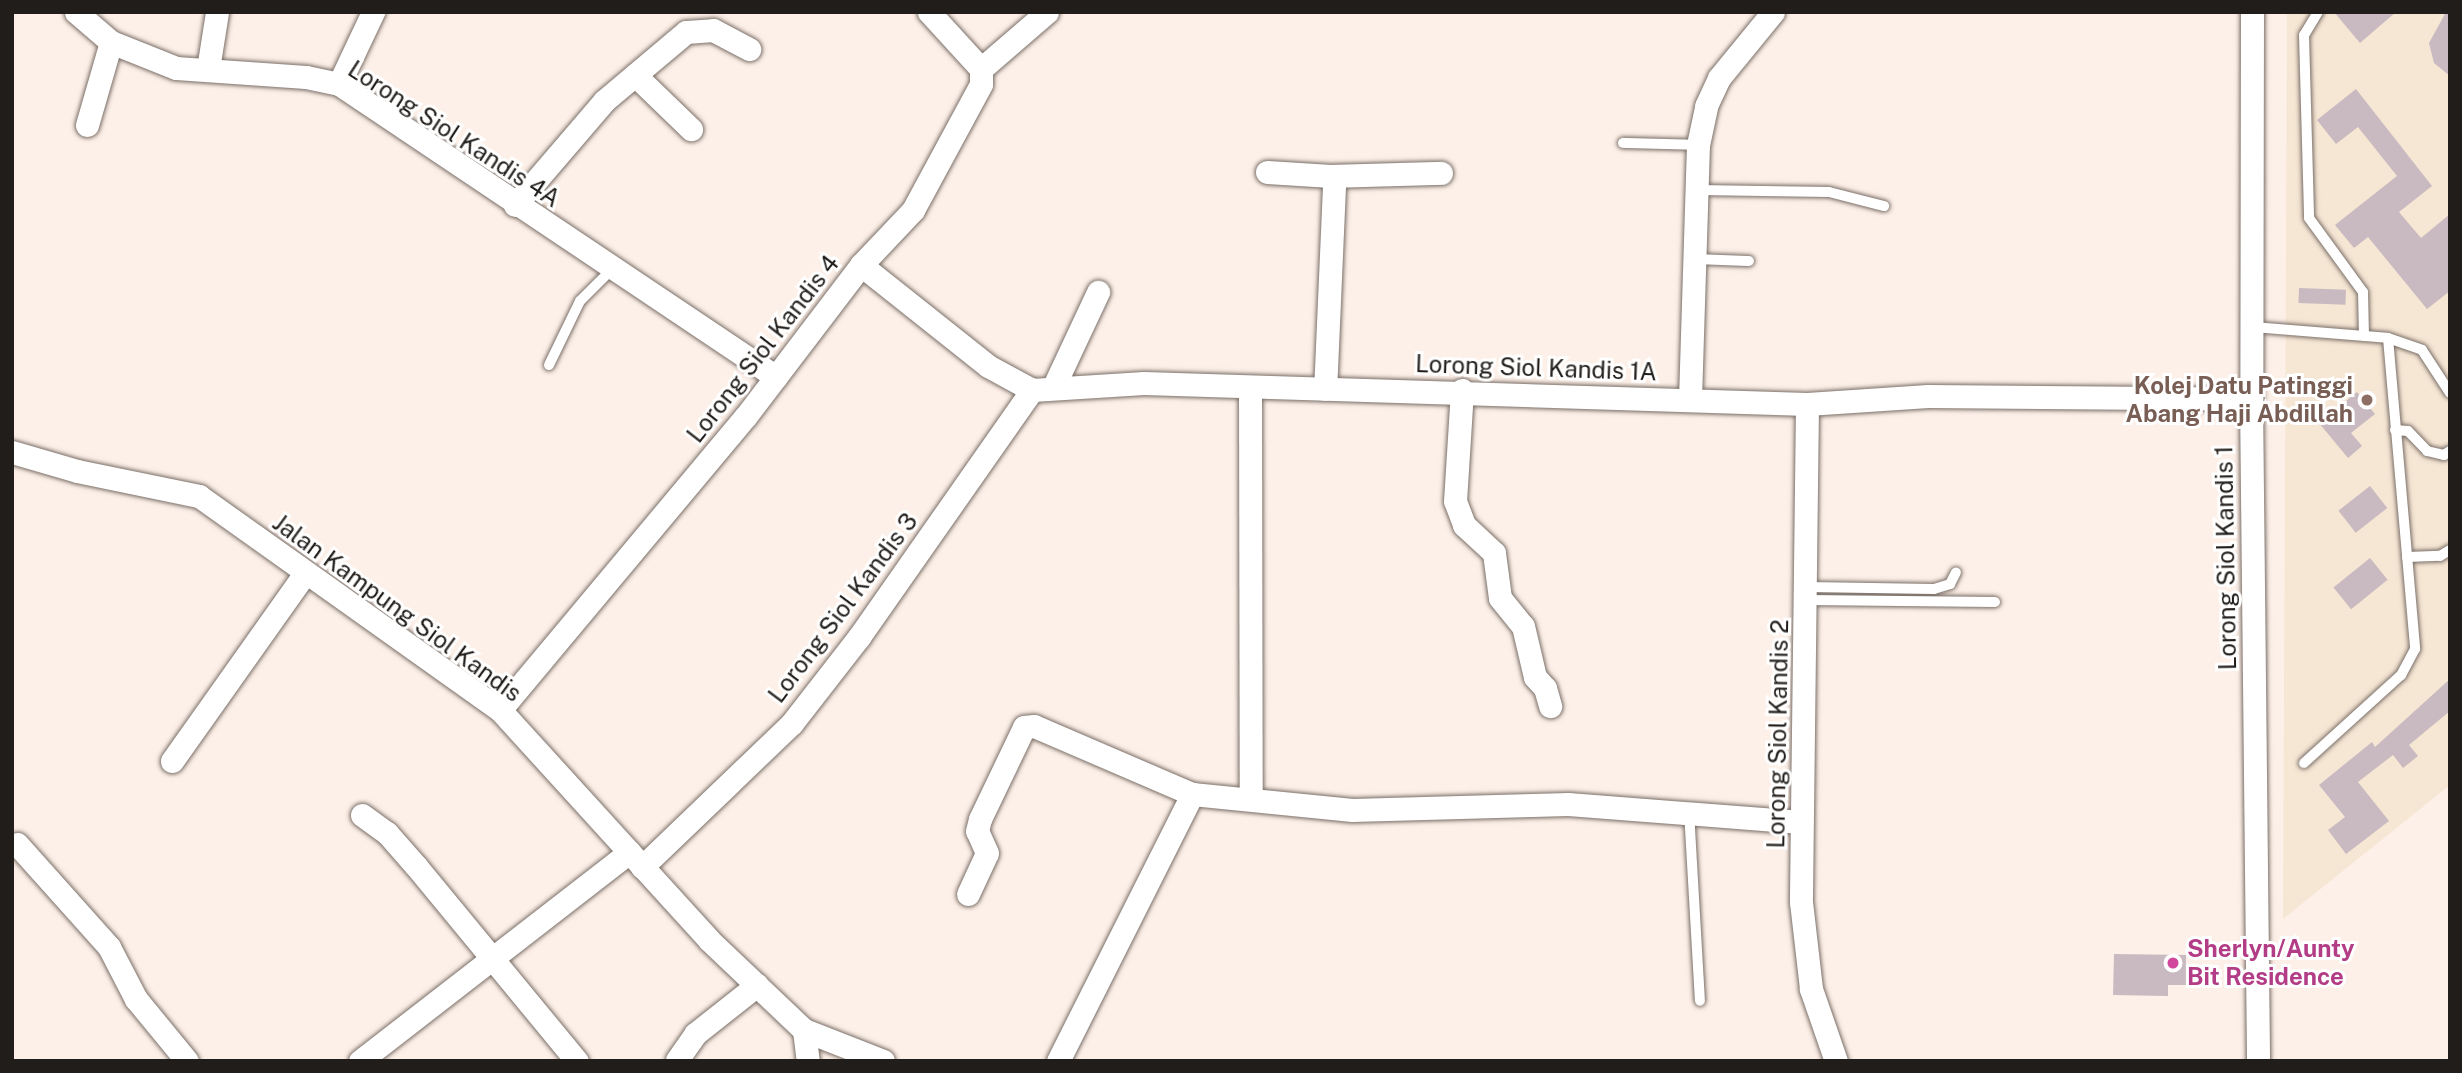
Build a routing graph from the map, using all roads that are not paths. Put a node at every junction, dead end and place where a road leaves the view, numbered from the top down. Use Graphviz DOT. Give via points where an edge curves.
graph roads {
  1 [pos="76,12"];
  2 [pos="217,12"];
  3 [pos="373,12"];
  4 [pos="929,12"];
  5 [pos="1047,12"];
  6 [pos="1773,12"];
  7 [pos="2252,12"];
  8 [pos="2318,12"];
  9 [pos="111,42"];
  10 [pos="749,49"];
  11 [pos="208,69"];
  12 [pos="981,69"];
  13 [pos="635,75"];
  14 [pos="338,84"];
  15 [pos="88,125"];
  16 [pos="691,129"];
  17 [pos="1623,143"];
  18 [pos="1698,145"];
  19 [pos="1267,172"];
  20 [pos="1441,173"];
  21 [pos="1331,176"];
  22 [pos="1697,190"];
  23 [pos="515,205"];
  24 [pos="1884,206"];
  25 [pos="1695,259"];
  26 [pos="1749,261"];
  27 [pos="861,265"];
  28 [pos="612,269"];
  29 [pos="1098,292"];
  30 [pos="2252,327"];
  31 [pos="2364,336"];
  32 [pos="2388,338"];
  33 [pos="549,365"];
  34 [pos="776,377"];
  35 [pos="1250,387"];
  36 [pos="1043,388"];
  37 [pos="1325,389"];
  38 [pos="1462,390"];
  39 [pos="2450,393"];
  40 [pos="1690,399"];
  41 [pos="2251,399"];
  42 [pos="1807,404"];
  43 [pos="2395,430"];
  44 [pos="2450,451"];
  45 [pos="12,452"];
  46 [pos="2450,550"];
  47 [pos="2407,557"];
  48 [pos="1956,572"];
  49 [pos="305,573"];
  50 [pos="1807,594"];
  51 [pos="1995,602"];
  52 [pos="1550,706"];
  53 [pos="499,710"];
  54 [pos="172,761"];
  55 [pos="2304,763"];
  56 [pos="1192,794"];
  57 [pos="1251,797"];
  58 [pos="1689,811"];
  59 [pos="362,815"];
  60 [pos="1801,822"];
  61 [pos="17,844"];
  62 [pos="635,860"];
  63 [pos="968,894"];
  64 [pos="493,958"];
  65 [pos="757,985"];
  66 [pos="1700,1001"];
  67 [pos="804,1030"];
  68 [pos="677,1060"];
  69 [pos="187,1061"];
  70 [pos="360,1061"];
  71 [pos="577,1061"];
  72 [pos="808,1061"];
  73 [pos="883,1061"];
  74 [pos="1058,1061"];
  75 [pos="1836,1061"];
  76 [pos="2258,1061"];
  1 -- 9 [label="street, Lorong Siol Kandis 4A"];
  2 -- 11 [label="street"];
  3 -- 14 [label="street"];
  4 -- 12 [label="street"];
  5 -- 12 [label="street"];
  6 -- 18 [label="street" via="1719,78 1706,106"];
  7 -- 30 [label="street, Lorong Siol Kandis 1"];
  8 -- 31 [label="lane" via="2304,35 2309,218 2363,292"];
  9 -- 11 [label="street, Lorong Siol Kandis 4A" via="176,68"];
  9 -- 15 [label="street"];
  10 -- 13 [label="street" via="713,30 694,29"];
  11 -- 14 [label="street, Lorong Siol Kandis 4A"];
  12 -- 27 [label="street, Lorong Siol Kandis 4" via="981,84 926,191"];
  13 -- 16 [label="street"];
  13 -- 23 [label="street" via="604,101"];
  14 -- 23 [label="street, Lorong Siol Kandis 4A"];
  17 -- 18 [label="lane"];
  18 -- 22 [label="street"];
  19 -- 21 [label="street"];
  20 -- 21 [label="street"];
  21 -- 37 [label="street" via="1333,283"];
  22 -- 24 [label="lane" via="1829,192"];
  22 -- 25 [label="street"];
  23 -- 28 [label="street, Lorong Siol Kandis 4A"];
  25 -- 26 [label="lane"];
  25 -- 40 [label="street"];
  27 -- 34 [label="street, Lorong Siol Kandis 4"];
  27 -- 36 [label="street" via="988,366"];
  28 -- 33 [label="lane" via="580,300"];
  28 -- 34 [label="street, Lorong Siol Kandis 4A"];
  29 -- 36 [label="street, Lorong Siol Kandis 3"];
  30 -- 31 [label="lane"];
  30 -- 41 [label="street, Lorong Siol Kandis 1"];
  31 -- 32 [label="lane"];
  32 -- 39 [label="lane" via="2409,342 2422,351"];
  32 -- 43 [label="lane"];
  34 -- 53 [label="street, Lorong Siol Kandis 4"];
  35 -- 36 [label="street, Lorong Siol Kandis 1A" via="1144,383"];
  35 -- 37 [label="street, Lorong Siol Kandis 1A"];
  35 -- 57 [label="street"];
  36 -- 62 [label="street, Lorong Siol Kandis 3" via="792,723"];
  37 -- 38 [label="street, Lorong Siol Kandis 1A"];
  38 -- 40 [label="street, Lorong Siol Kandis 1A"];
  38 -- 52 [label="street" via="1455,500 1464,524 1494,553 1500,598 1523,626 1535,677 1545,688"];
  40 -- 42 [label="street, Lorong Siol Kandis 1A"];
  41 -- 42 [label="street, Lorong Siol Kandis 1A" via="1928,396"];
  41 -- 76 [label="street, Lorong Siol Kandis 1"];
  42 -- 50 [label="street, Lorong Siol Kandis 2"];
  43 -- 44 [label="lane" via="2408,431 2427,451 2444,455"];
  43 -- 47 [label="lane"];
  45 -- 49 [label="street, Jalan Kampung Siol Kandis" via="77,471 198,496"];
  46 -- 47 [label="lane" via="2440,556"];
  47 -- 55 [label="lane" via="2415,649 2410,664"];
  48 -- 50 [label="lane" via="1950,584 1934,589"];
  49 -- 53 [label="street, Jalan Kampung Siol Kandis"];
  49 -- 54 [label="street"];
  50 -- 51 [label="lane"];
  50 -- 60 [label="street, Lorong Siol Kandis 2"];
  53 -- 62 [label="street, Jalan Kampung Siol Kandis"];
  56 -- 57 [label="street"];
  56 -- 63 [label="street" via="1034,726 1024,727 980,819 977,831 987,853"];
  56 -- 74 [label="street"];
  57 -- 58 [label="street" via="1352,810 1569,804"];
  58 -- 60 [label="street"];
  58 -- 66 [label="lane"];
  59 -- 64 [label="street" via="387,833"];
  60 -- 75 [label="street, Lorong Siol Kandis 2" via="1801,902 1811,989"];
  61 -- 69 [label="street" via="109,947 136,999"];
  62 -- 64 [label="street, Lorong Siol Kandis 3"];
  62 -- 65 [label="street, Jalan Kampung Siol Kandis"];
  64 -- 70 [label="street, Lorong Siol Kandis 3"];
  64 -- 71 [label="street"];
  65 -- 67 [label="street, Jalan Kampung Siol Kandis"];
  65 -- 68 [label="street" via="695,1034"];
  67 -- 72 [label="street"];
  67 -- 73 [label="street, Jalan Kampung Siol Kandis"];
}
